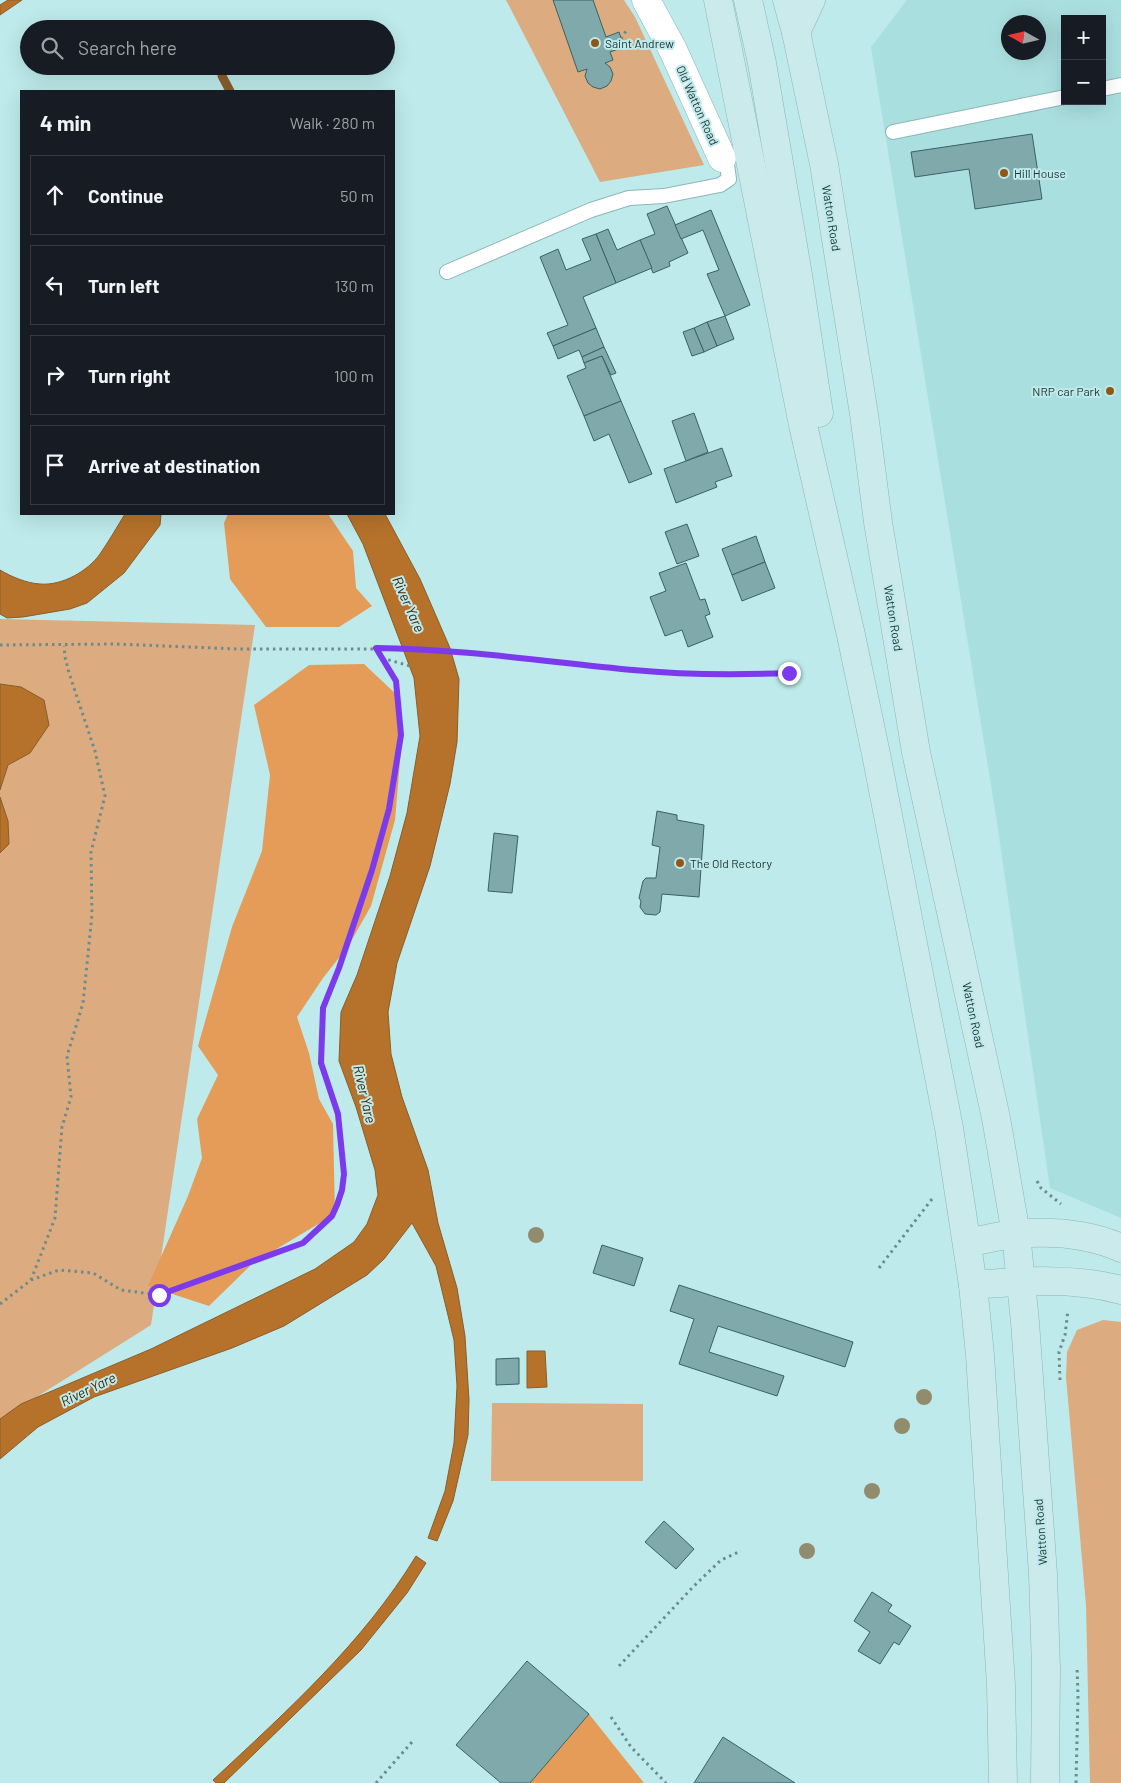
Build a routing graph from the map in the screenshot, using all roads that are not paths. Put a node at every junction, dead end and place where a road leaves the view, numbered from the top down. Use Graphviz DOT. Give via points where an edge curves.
graph roads {
  1 [pos="646,0"];
  2 [pos="718,0"];
  3 [pos="748,0"];
  4 [pos="787,0"];
  5 [pos="811,0"];
  6 [pos="796,32"];
  7 [pos="1121,86"];
  8 [pos="1106,88"];
  9 [pos="1061,98"];
  10 [pos="892,132"];
  11 [pos="722,158"];
  12 [pos="447,272"];
  13 [pos="851,635"];
  14 [pos="1016,1234"];
  15 [pos="967,1243"];
  16 [pos="1121,1248"];
  17 [pos="1020,1281"];
  18 [pos="973,1285"];
  19 [pos="1121,1290"];
  20 [pos="1003,1783"];
  21 [pos="1046,1783"];
  1 -- 11 [label="street, Old Watton Road" via="673,50"];
  2 -- 13 [label="main road" via="802,425"];
  3 -- 13 [label="main road" via="762,63 798,275"];
  4 -- 6 [label="main road, Watton Road"];
  5 -- 6 [label="main road"];
  6 -- 14 [label="main road, Watton Road" via="824,164 916,752 996,1118"];
  7 -- 8 [label="lane"];
  9 -- 10 [label="lane"];
  11 -- 12 [label="lane" via="727,165 729,179 720,186 664,196 629,198 591,210"];
  13 -- 15 [label="main road" via="949,1128"];
  14 -- 15 [label="main road"];
  14 -- 16 [label="main road" via="1072,1235"];
  14 -- 17 [label="main road, Watton Road"];
  15 -- 18 [label="main road"];
  17 -- 18 [label="main road"];
  17 -- 19 [label="main road" via="1067,1281"];
  17 -- 21 [label="main road, Watton Road" via="1043,1574"];
  18 -- 20 [label="main road" via="1000,1656"];
}
